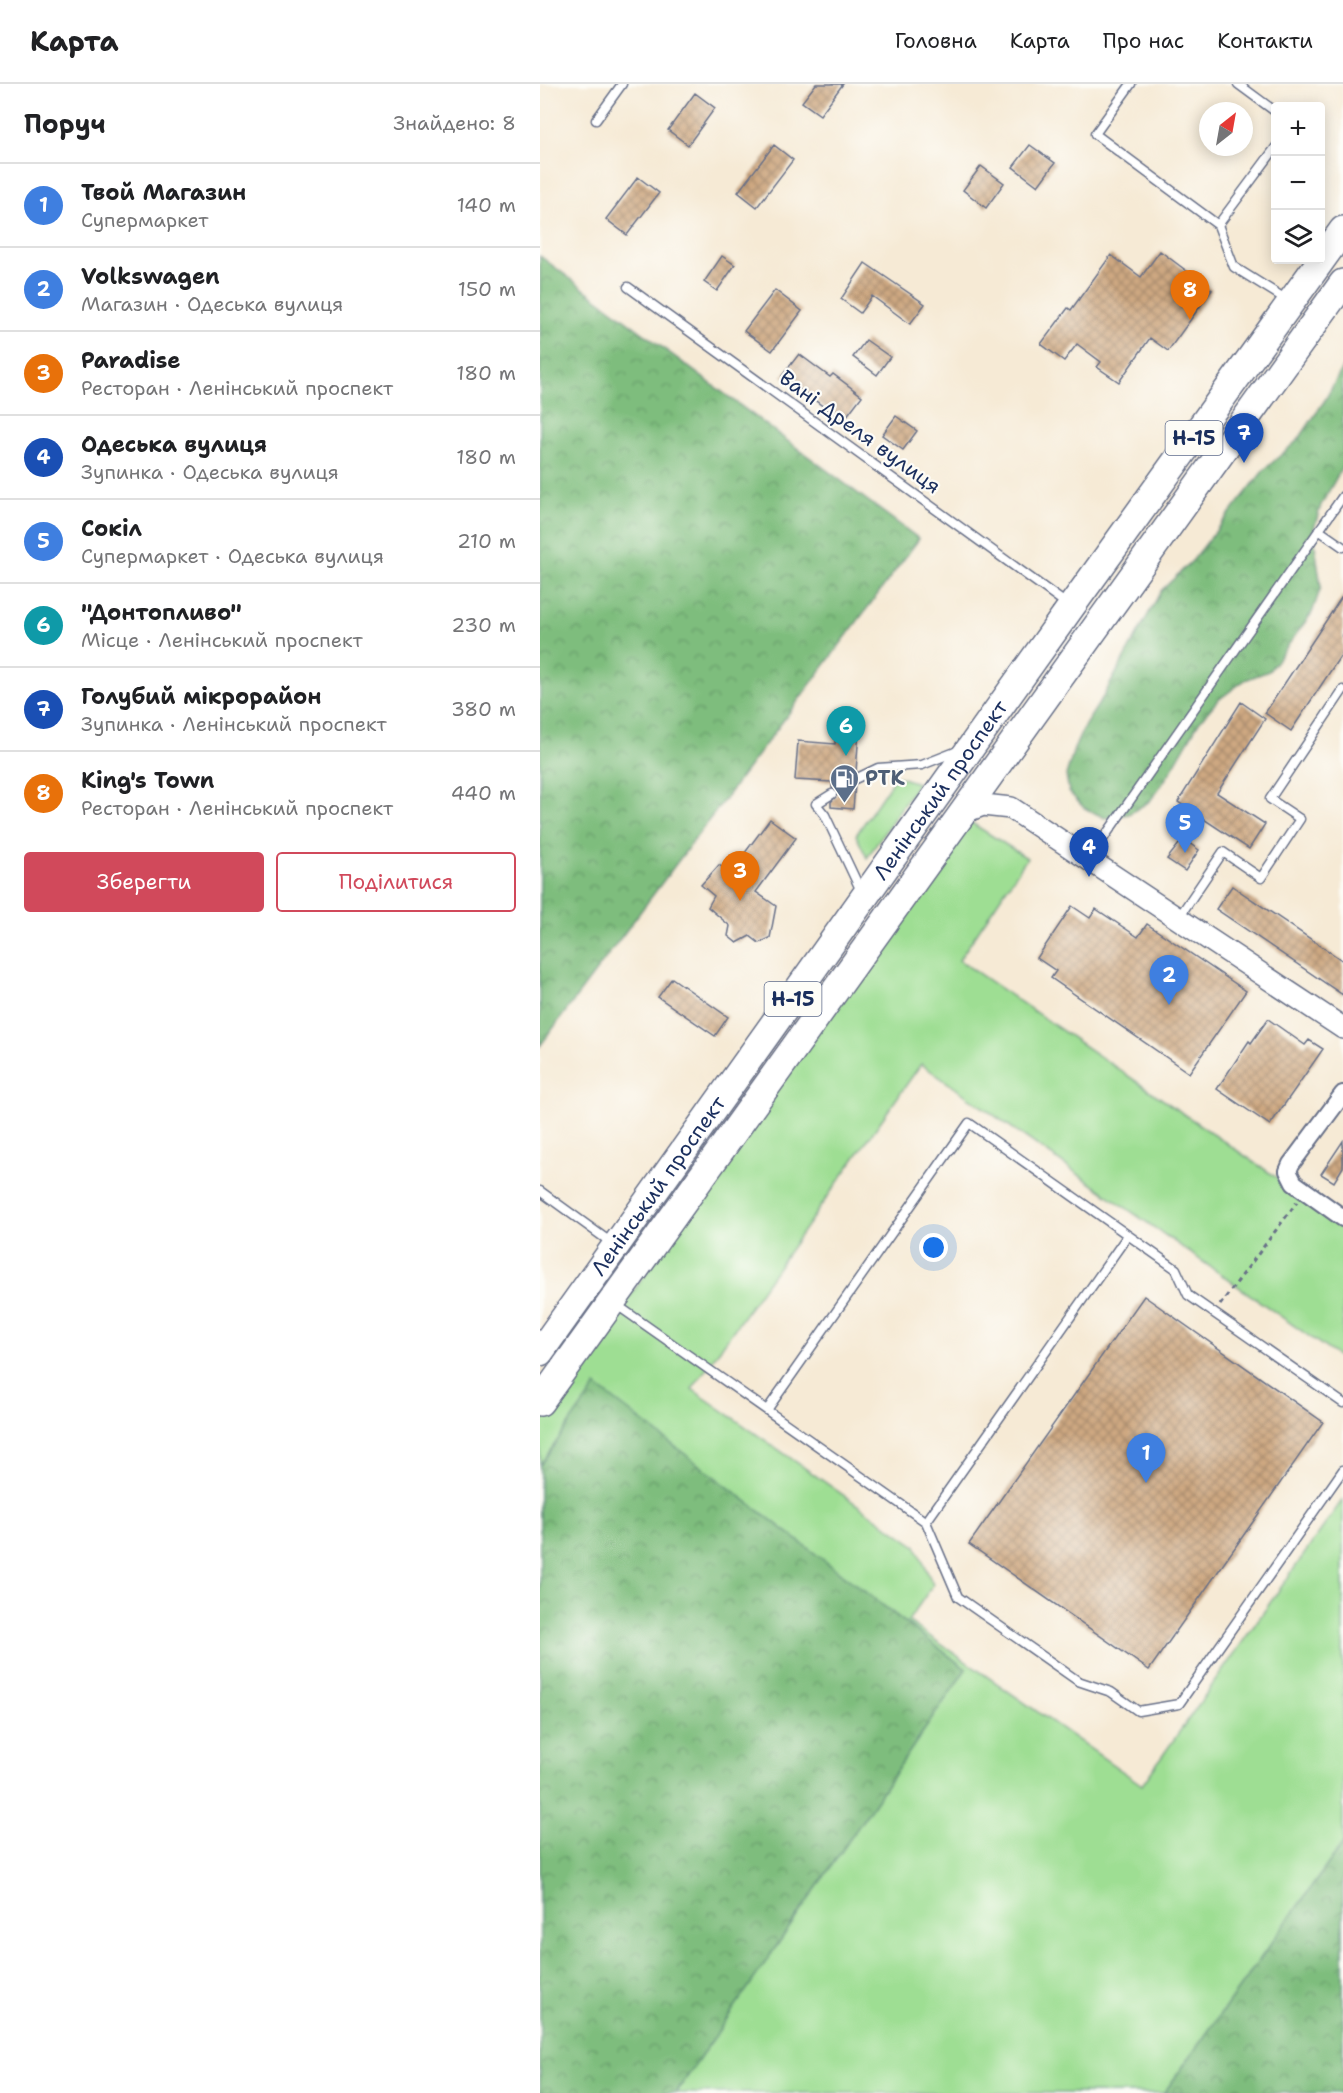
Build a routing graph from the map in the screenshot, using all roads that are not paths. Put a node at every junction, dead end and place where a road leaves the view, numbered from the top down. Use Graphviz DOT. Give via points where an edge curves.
graph roads {
  1 [pos="622,84"];
  2 [pos="1131,84"];
  3 [pos="1238,84"];
  4 [pos="1271,109"];
  5 [pos="596,120"];
  6 [pos="1271,152"];
  7 [pos="1218,225"];
  8 [pos="1343,230"];
  9 [pos="1343,283"];
  10 [pos="628,287"];
  11 [pos="1291,302"];
  12 [pos="1343,496"];
  13 [pos="1320,531"];
  14 [pos="1343,547"];
  15 [pos="1071,607"];
  16 [pos="1046,645"];
  17 [pos="1071,662"];
  18 [pos="1343,690"];
  19 [pos="976,742"];
  20 [pos="1002,758"];
  21 [pos="855,779"];
  22 [pos="832,794"];
  23 [pos="1011,808"];
  24 [pos="962,813"];
  25 [pos="1089,859"];
  26 [pos="865,898"];
  27 [pos="1179,917"];
  28 [pos="1343,1028"];
  29 [pos="1343,1094"];
  30 [pos="540,1191"];
  31 [pos="1343,1218"];
  32 [pos="1128,1235"];
  33 [pos="616,1246"];
  34 [pos="600,1293"];
  35 [pos="540,1352"];
  36 [pos="540,1402"];
  37 [pos="1343,1403"];
  38 [pos="767,1410"];
  39 [pos="1343,1470"];
  40 [pos="926,1522"];
  1 -- 5 [label="lane"];
  2 -- 7 [label="lane" via="1095,134"];
  3 -- 4 [label="lane"];
  6 -- 7 [label="lane"];
  7 -- 11 [label="lane" via="1234,267"];
  8 -- 11 [label="main road, Ленінський проспект / Н-15"];
  9 -- 17 [label="main road, Ленінський проспект / Н-15"];
  10 -- 15 [label="lane, Вані Дреля вулиця"];
  11 -- 15 [label="main road, Ленінський проспект / Н-15"];
  12 -- 13 [label="lane"];
  13 -- 14 [label="lane"];
  13 -- 25 [label="lane"];
  15 -- 16 [label="main road, Ленінський проспект / Н-15"];
  16 -- 17 [label="main road"];
  16 -- 19 [label="main road, Ленінський проспект / Н-15"];
  17 -- 20 [label="main road, Ленінський проспект / Н-15"];
  18 -- 27 [label="lane" via="1270,799 1299,819 1261,878 1223,852"];
  19 -- 21 [label="lane" via="922,765 878,768"];
  19 -- 26 [label="main road, Ленінський проспект / Н-15"];
  20 -- 23 [label="street" via="999,777"];
  20 -- 24 [label="main road, Ленінський проспект / Н-15"];
  22 -- 26 [label="lane" via="816,804"];
  23 -- 24 [label="street" via="983,805"];
  23 -- 25 [label="street"];
  24 -- 34 [label="main road, Ленінський проспект / Н-15"];
  25 -- 27 [label="street"];
  26 -- 33 [label="main road, Ленінський проспект / Н-15"];
  27 -- 28 [label="street"];
  29 -- 31 [label="street" via="1288,1171 1289,1178"];
  30 -- 33 [label="lane"];
  32 -- 37 [label="lane" via="1176,1269 1188,1295"];
  32 -- 38 [label="lane" via="969,1123"];
  32 -- 40 [label="lane"];
  33 -- 34 [label="main road, Ленінський проспект / Н-15"];
  34 -- 35 [label="main road, Ленінський проспект / Н-15"];
  34 -- 36 [label="main road, Ленінський проспект / Н-15"];
  34 -- 38 [label="lane"];
  38 -- 40 [label="lane"];
  39 -- 40 [label="lane" via="1179,1704 1138,1711 1111,1692 1078,1682 958,1598"];
}
